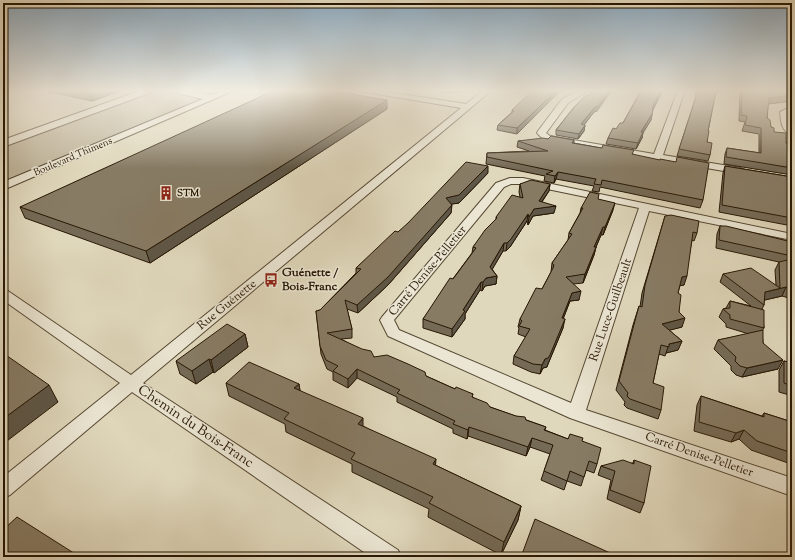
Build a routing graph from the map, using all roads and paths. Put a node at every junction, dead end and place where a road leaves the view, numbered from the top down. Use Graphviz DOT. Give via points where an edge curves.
graph roads {
  1 [pos="78,116"];
  2 [pos="169,116"];
  3 [pos="456,116"];
  4 [pos="554,116"];
  5 [pos="672,116"];
  6 [pos="785,116"];
  7 [pos="792,132"];
  8 [pos="3,144"];
  9 [pos="658,156"];
  10 [pos="747,172"];
  11 [pos="3,186"];
  12 [pos="645,207"];
  13 [pos="792,236"];
  14 [pos="3,294"];
  15 [pos="131,384"];
  16 [pos="576,413"];
  17 [pos="792,487"];
  18 [pos="3,490"];
  19 [pos="390,557"];
  1 -- 8 [label="street"];
  2 -- 11 [label="street, Boulevard Thimens"];
  3 -- 15 [label="street, Rue Guénette"];
  4 -- 9 [label="street" via="541,133 547,138"];
  5 -- 9 [label="street"];
  6 -- 7 [label="street" via="786,126"];
  9 -- 10 [label="street"];
  12 -- 13 [label="street, Carré Denise-Pelletier"];
  12 -- 16 [label="street, Rue Luce-Guilbeault"];
  12 -- 16 [label="street, Carré Denise-Pelletier" via="524,181 510,181 500,185 386,320 393,334"];
  14 -- 15 [label="street, Chemin du Bois-Franc"];
  15 -- 18 [label="street, Rue Guénette"];
  15 -- 19 [label="street, Chemin du Bois-Franc"];
  16 -- 17 [label="street, Carré Denise-Pelletier"];
}
